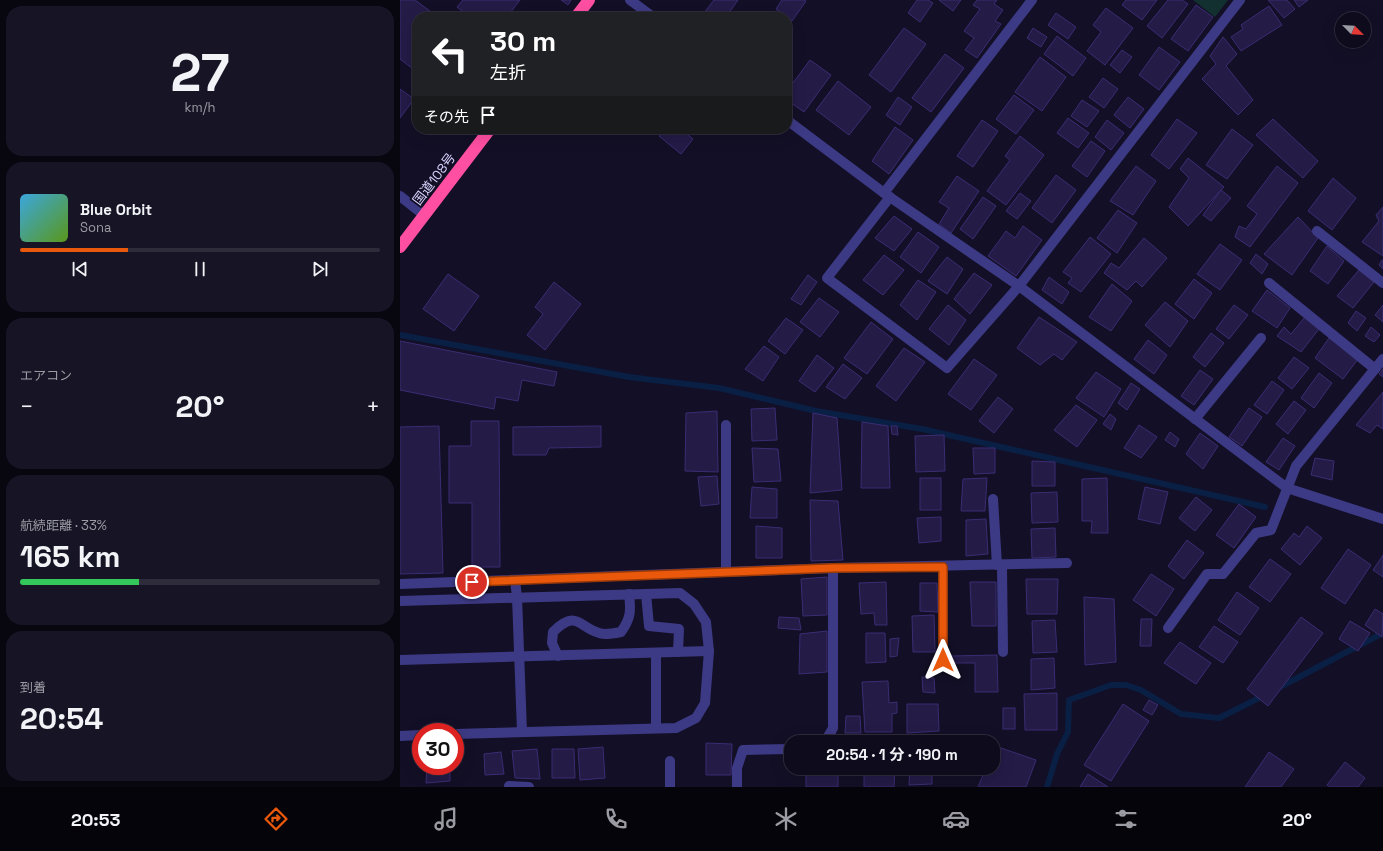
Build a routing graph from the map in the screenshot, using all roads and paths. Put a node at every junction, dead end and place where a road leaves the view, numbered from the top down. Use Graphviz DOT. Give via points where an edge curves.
graph roads {
  1 [pos="589,0"];
  2 [pos="630,0"];
  3 [pos="1032,0"];
  4 [pos="1240,0"];
  5 [pos="580,12"];
  6 [pos="646,12"];
  7 [pos="792,124"];
  8 [pos="486,134"];
  9 [pos="887,195"];
  10 [pos="400,196"];
  11 [pos="424,216"];
  12 [pos="1317,231"];
  13 [pos="400,247"];
  14 [pos="1269,283"];
  15 [pos="1383,283"];
  16 [pos="1019,286"];
  17 [pos="1261,338"];
  18 [pos="1383,359"];
  19 [pos="1375,369"];
  20 [pos="1195,418"];
  21 [pos="726,425"];
  22 [pos="1287,488"];
  23 [pos="993,499"];
  24 [pos="1383,519"];
  25 [pos="1067,563"];
  26 [pos="1000,565"];
  27 [pos="943,567"];
  28 [pos="833,568"];
  29 [pos="726,572"];
  30 [pos="515,580"];
  31 [pos="400,584"];
  32 [pos="629,594"];
  33 [pos="646,594"];
  34 [pos="517,597"];
  35 [pos="400,601"];
  36 [pos="1168,628"];
  37 [pos="709,651"];
  38 [pos="678,652"];
  39 [pos="1003,652"];
  40 [pos="656,653"];
  41 [pos="558,656"];
  42 [pos="519,657"];
  43 [pos="400,660"];
  44 [pos="943,660"];
  45 [pos="656,728"];
  46 [pos="522,732"];
  47 [pos="464,734"];
  48 [pos="412,735"];
  49 [pos="829,735"];
  50 [pos="400,736"];
  51 [pos="784,749"];
  52 [pos="670,762"];
  53 [pos="509,786"];
  54 [pos="529,787"];
  55 [pos="670,787"];
  56 [pos="736,787"];
  1 -- 5 [label="highway"];
  2 -- 6 [label="street"];
  3 -- 9 [label="street"];
  4 -- 16 [label="street"];
  7 -- 9 [label="street"];
  8 -- 11 [label="highway, 国道108号"];
  9 -- 16 [label="street"];
  9 -- 16 [label="street" via="827,278 947,368"];
  10 -- 11 [label="street"];
  11 -- 13 [label="highway, 国道108号"];
  12 -- 15 [label="street"];
  14 -- 19 [label="street"];
  16 -- 20 [label="street"];
  17 -- 20 [label="street"];
  18 -- 19 [label="street"];
  19 -- 22 [label="street" via="1296,466"];
  20 -- 22 [label="street"];
  21 -- 29 [label="street"];
  22 -- 24 [label="street"];
  22 -- 36 [label="street" via="1271,530 1256,533 1224,574 1208,574"];
  23 -- 26 [label="street"];
  25 -- 26 [label="street"];
  26 -- 27 [label="street"];
  26 -- 39 [label="street"];
  27 -- 28 [label="street"];
  27 -- 44 [label="street"];
  28 -- 29 [label="street"];
  28 -- 49 [label="street" via="833,728"];
  29 -- 30 [label="street"];
  30 -- 31 [label="street"];
  30 -- 34 [label="street"];
  32 -- 33 [label="street"];
  32 -- 34 [label="street"];
  32 -- 41 [label="street" via="629,621 621,632 605,634 571,619 560,624 553,632 552,643"];
  33 -- 37 [label="street" via="680,593 694,604 706,622"];
  33 -- 38 [label="street" via="649,626 679,629"];
  34 -- 35 [label="street"];
  34 -- 42 [label="street"];
  37 -- 38 [label="street"];
  37 -- 45 [label="street" via="706,703 696,718 676,728"];
  38 -- 40 [label="street"];
  40 -- 41 [label="street"];
  40 -- 45 [label="street"];
  41 -- 42 [label="street"];
  42 -- 43 [label="street"];
  42 -- 46 [label="street"];
  45 -- 46 [label="street"];
  46 -- 47 [label="street"];
  48 -- 50 [label="street"];
  51 -- 56 [label="street" via="743,750 737,768"];
  52 -- 55 [label="street"];
  53 -- 54 [label="street"];
}
